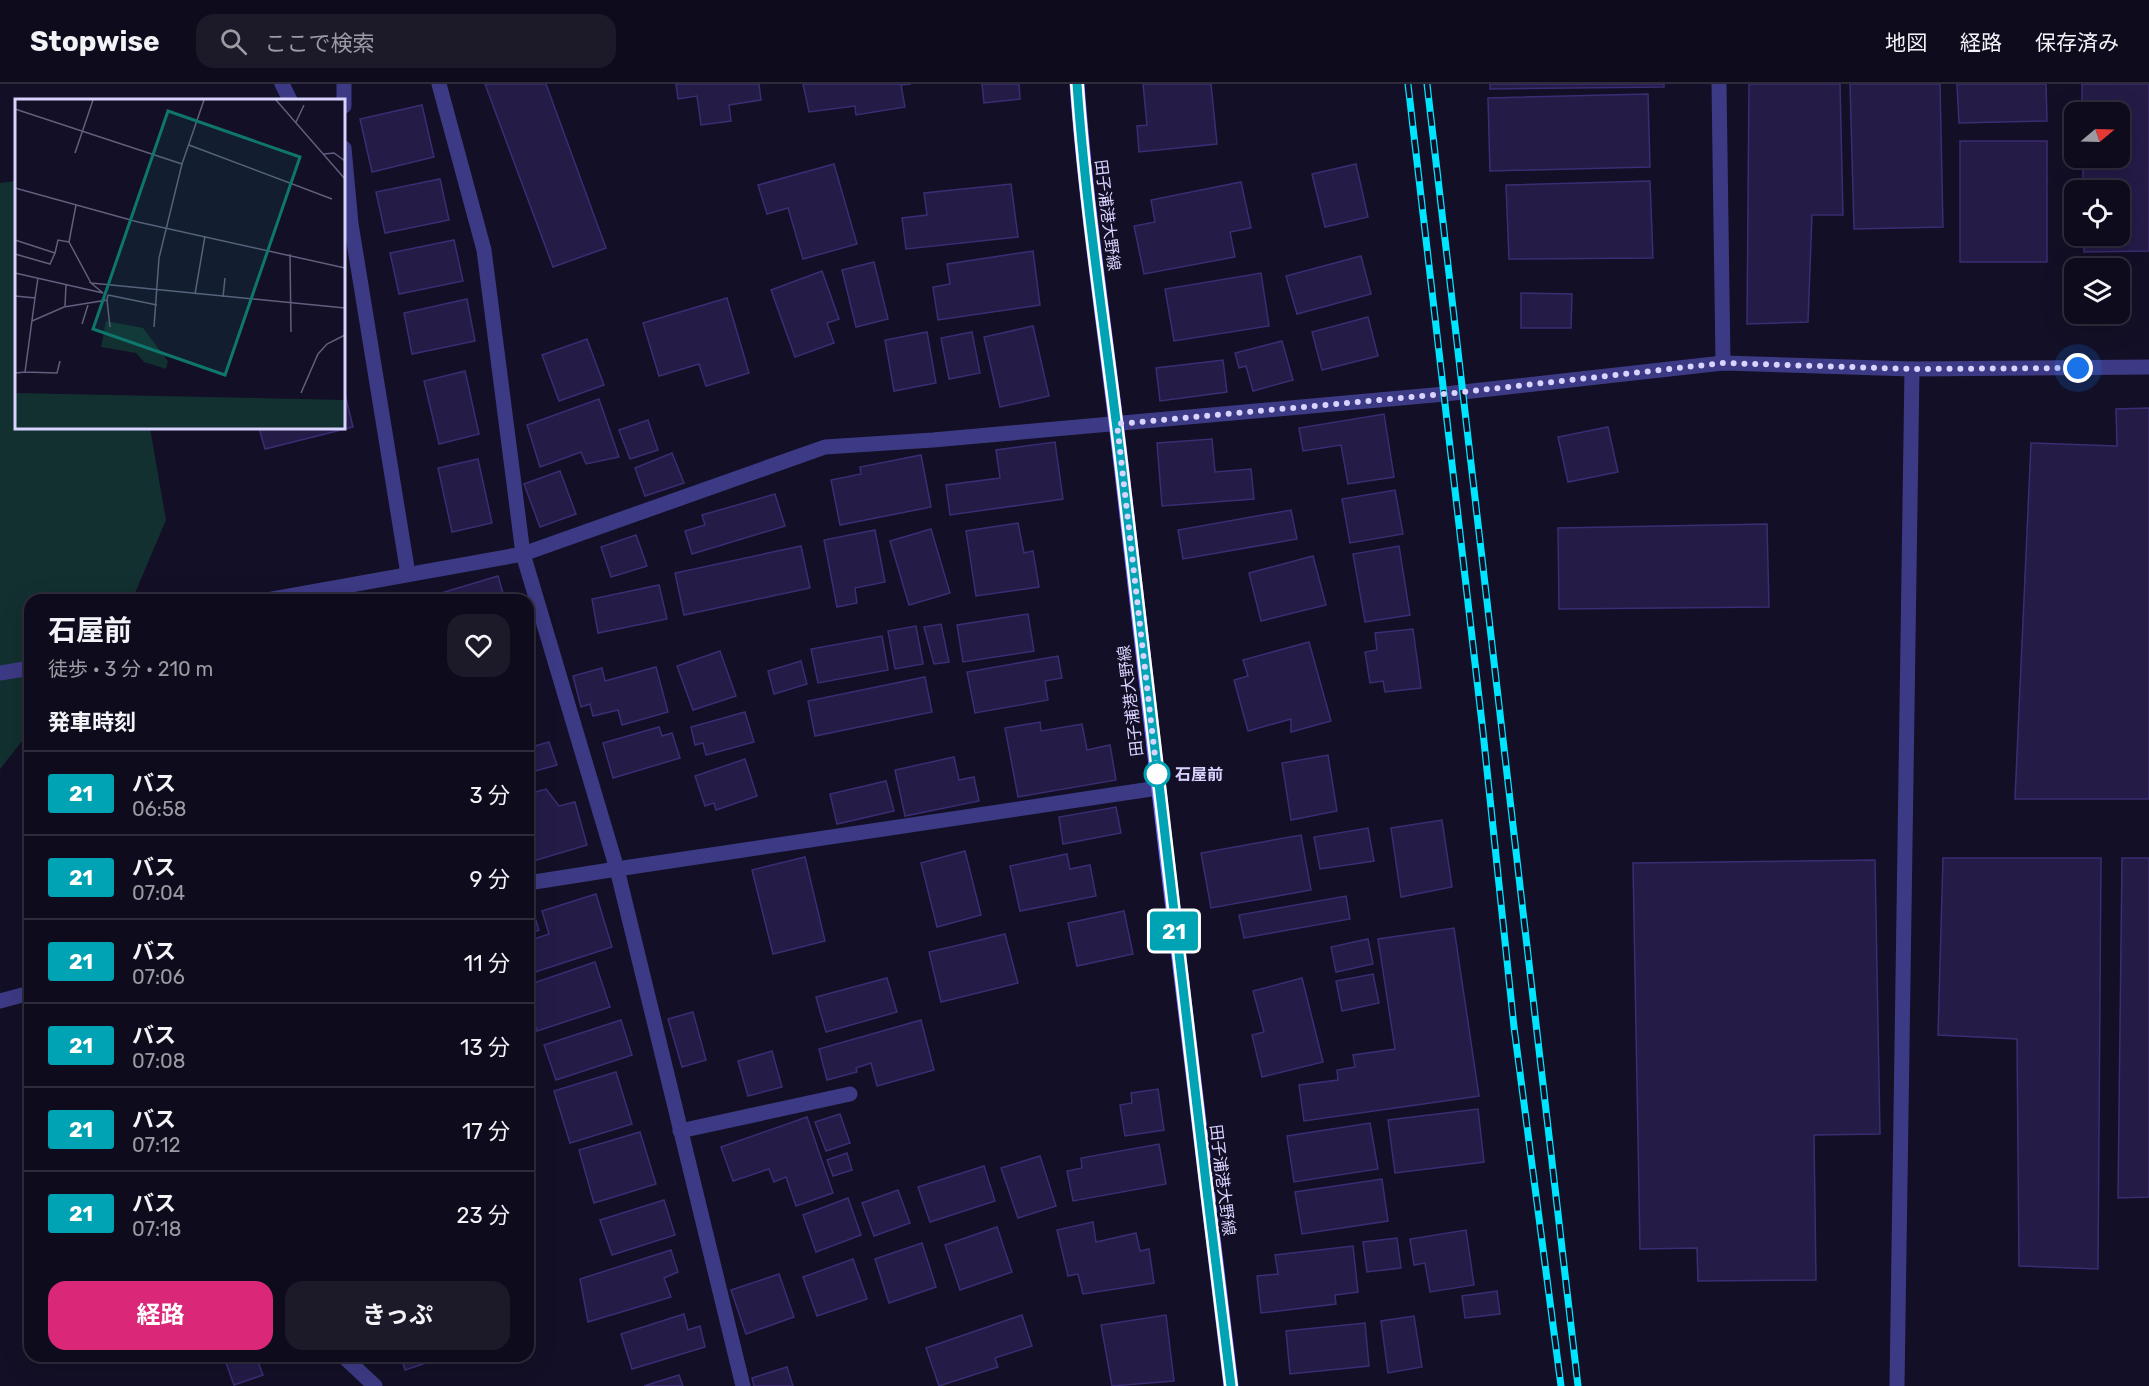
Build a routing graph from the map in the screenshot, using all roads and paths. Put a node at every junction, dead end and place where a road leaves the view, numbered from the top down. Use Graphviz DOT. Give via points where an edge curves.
graph roads {
  1 [pos="282,84"];
  2 [pos="439,84"];
  3 [pos="1077,84"];
  4 [pos="1719,84"];
  5 [pos="290,99"];
  6 [pos="345,159"];
  7 [pos="1723,363"];
  8 [pos="2149,367"];
  9 [pos="1912,369"];
  10 [pos="1117,424"];
  11 [pos="523,554"];
  12 [pos="408,574"];
  13 [pos="300,594"];
  14 [pos="24,669"];
  15 [pos="0,673"];
  16 [pos="1158,788"];
  17 [pos="617,869"];
  18 [pos="534,882"];
  19 [pos="24,995"];
  20 [pos="0,1001"];
  21 [pos="849,1094"];
  22 [pos="680,1131"];
  23 [pos="349,1362"];
  24 [pos="375,1386"];
  25 [pos="743,1386"];
  26 [pos="1231,1386"];
  27 [pos="1897,1386"];
  1 -- 5 [label="street"];
  2 -- 11 [label="street" via="484,250"];
  3 -- 10 [label="main road, 田子浦港大野線"];
  4 -- 7 [label="street"];
  6 -- 12 [label="street" via="351,224"];
  7 -- 9 [label="street"];
  7 -- 10 [label="street" via="1445,394"];
  8 -- 9 [label="street"];
  9 -- 27 [label="street"];
  10 -- 11 [label="street" via="825,447"];
  10 -- 16 [label="main road, 田子浦港大野線"];
  11 -- 12 [label="street"];
  11 -- 17 [label="street"];
  12 -- 13 [label="street"];
  14 -- 15 [label="street"];
  16 -- 17 [label="street"];
  16 -- 26 [label="main road, 田子浦港大野線"];
  17 -- 18 [label="street"];
  17 -- 22 [label="street"];
  19 -- 20 [label="street"];
  21 -- 22 [label="street"];
  22 -- 25 [label="street"];
  23 -- 24 [label="street"];
}
